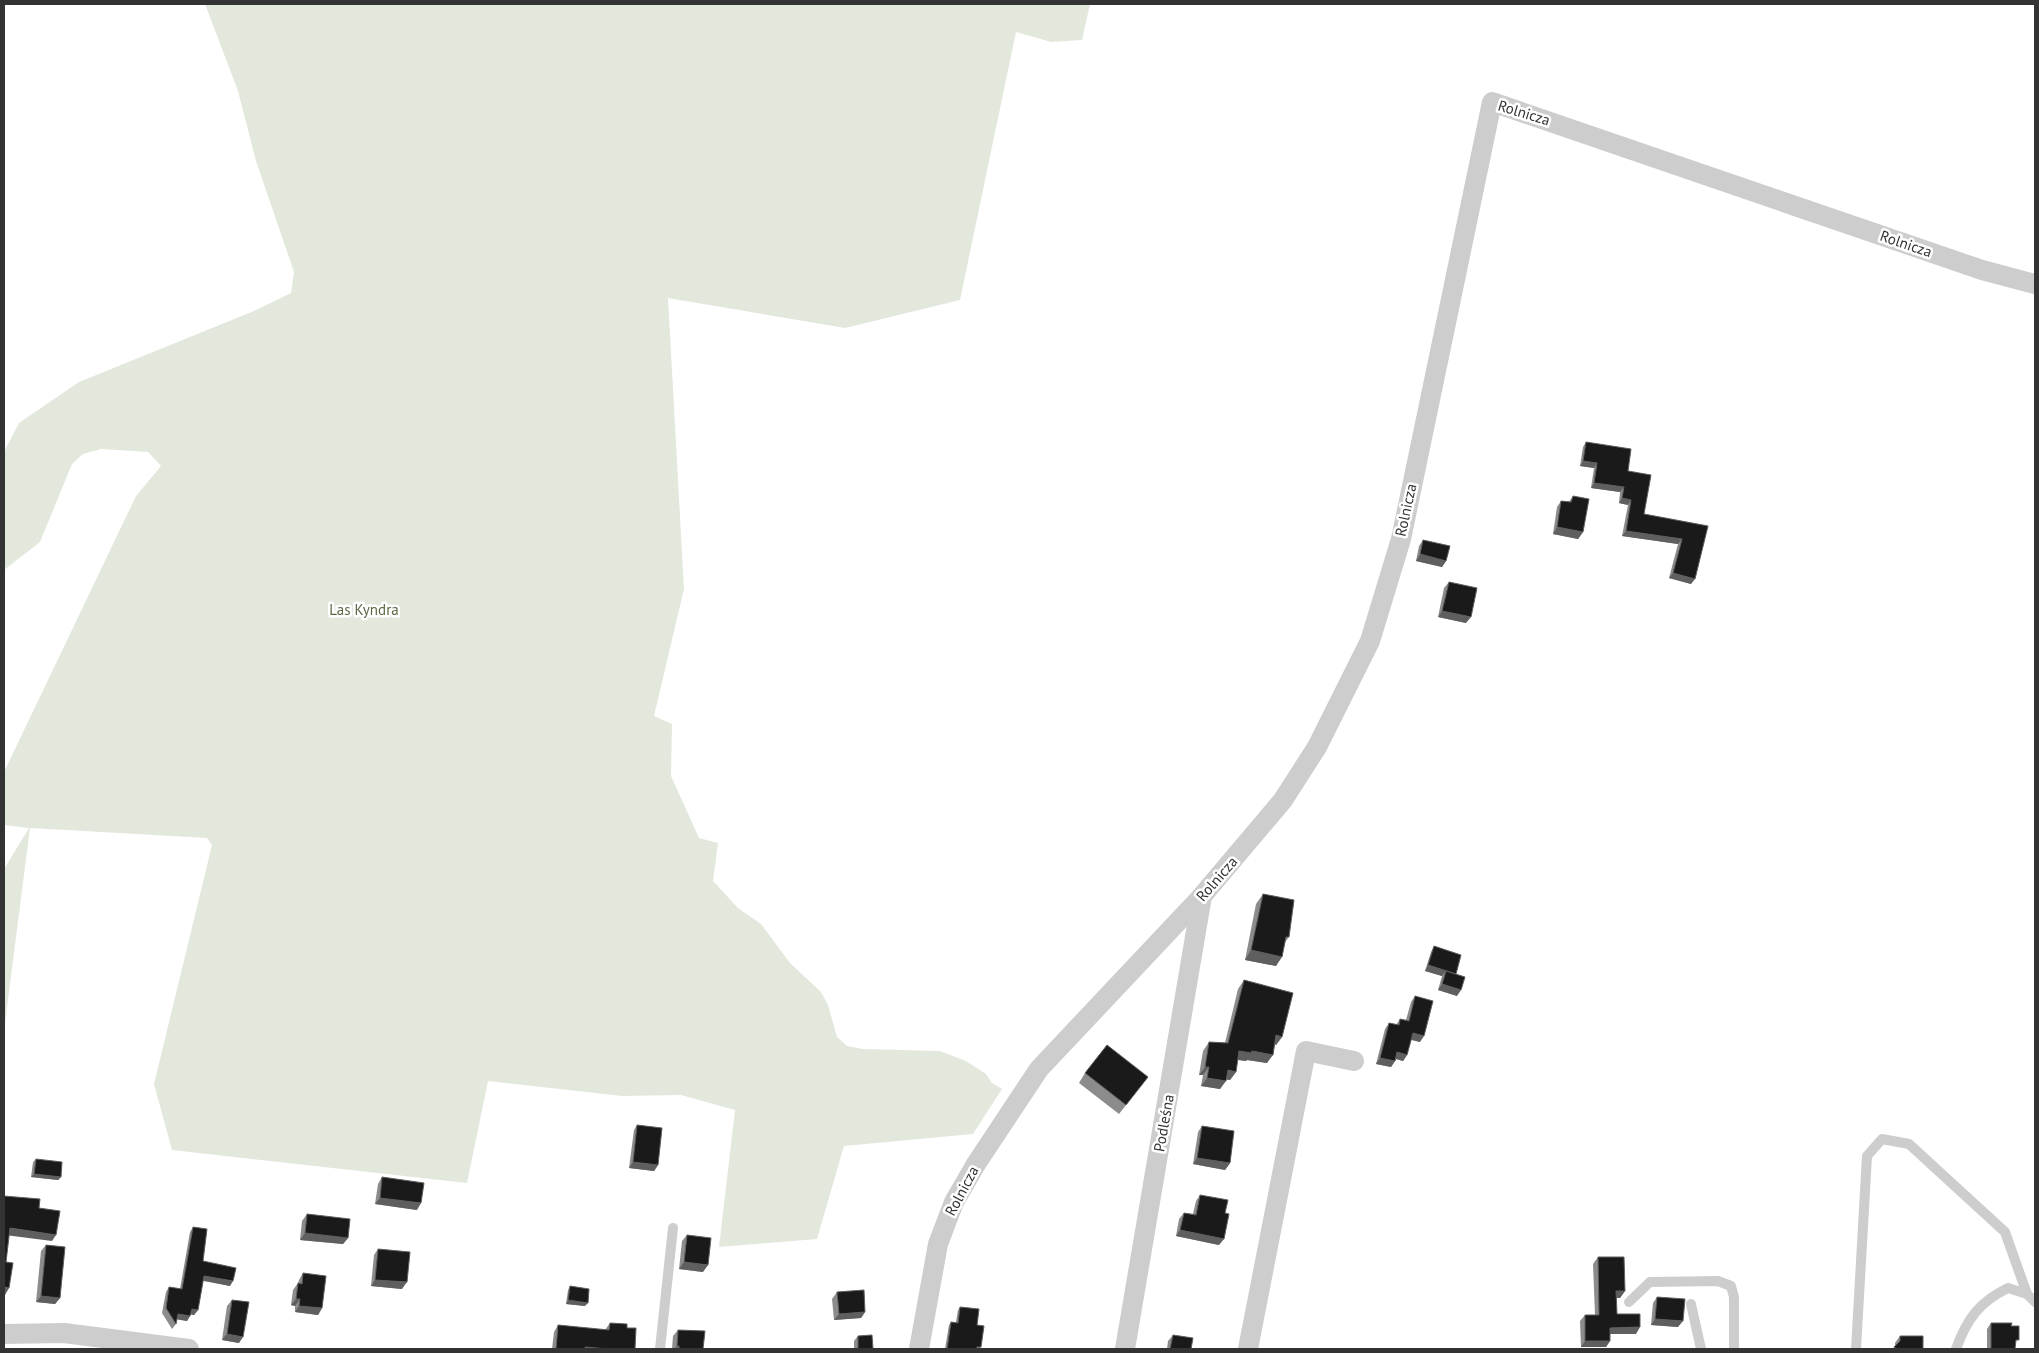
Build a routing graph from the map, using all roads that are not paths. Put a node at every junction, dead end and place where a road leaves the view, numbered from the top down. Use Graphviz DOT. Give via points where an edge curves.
graph roads {
  1 [pos="2035,284"];
  2 [pos="1202,896"];
  3 [pos="1354,1061"];
  4 [pos="673,1228"];
  5 [pos="2027,1294"];
  6 [pos="1629,1302"];
  7 [pos="2035,1302"];
  8 [pos="1691,1304"];
  9 [pos="4,1334"];
  10 [pos="189,1349"];
  11 [pos="660,1349"];
  12 [pos="919,1349"];
  13 [pos="1125,1349"];
  14 [pos="1248,1349"];
  15 [pos="1701,1349"];
  16 [pos="1734,1349"];
  17 [pos="1856,1349"];
  18 [pos="1956,1349"];
  1 -- 2 [label="street, Rolnicza" via="1982,270 1492,102 1401,538 1370,641 1317,747 1284,800"];
  2 -- 12 [label="street, Rolnicza" via="1039,1069 976,1164 954,1202 938,1244"];
  2 -- 13 [label="street, Podleśna"];
  3 -- 14 [label="street" via="1306,1051"];
  4 -- 11 [label="lane"];
  5 -- 7 [label="lane"];
  5 -- 17 [label="lane" via="2005,1232 1909,1144 1882,1138 1867,1156"];
  5 -- 18 [label="lane" via="2008,1288 1990,1297 1964,1326"];
  6 -- 16 [label="lane" via="1650,1282 1718,1280 1730,1286 1734,1298"];
  8 -- 15 [label="lane"];
  9 -- 10 [label="street" via="64,1333"];
}
